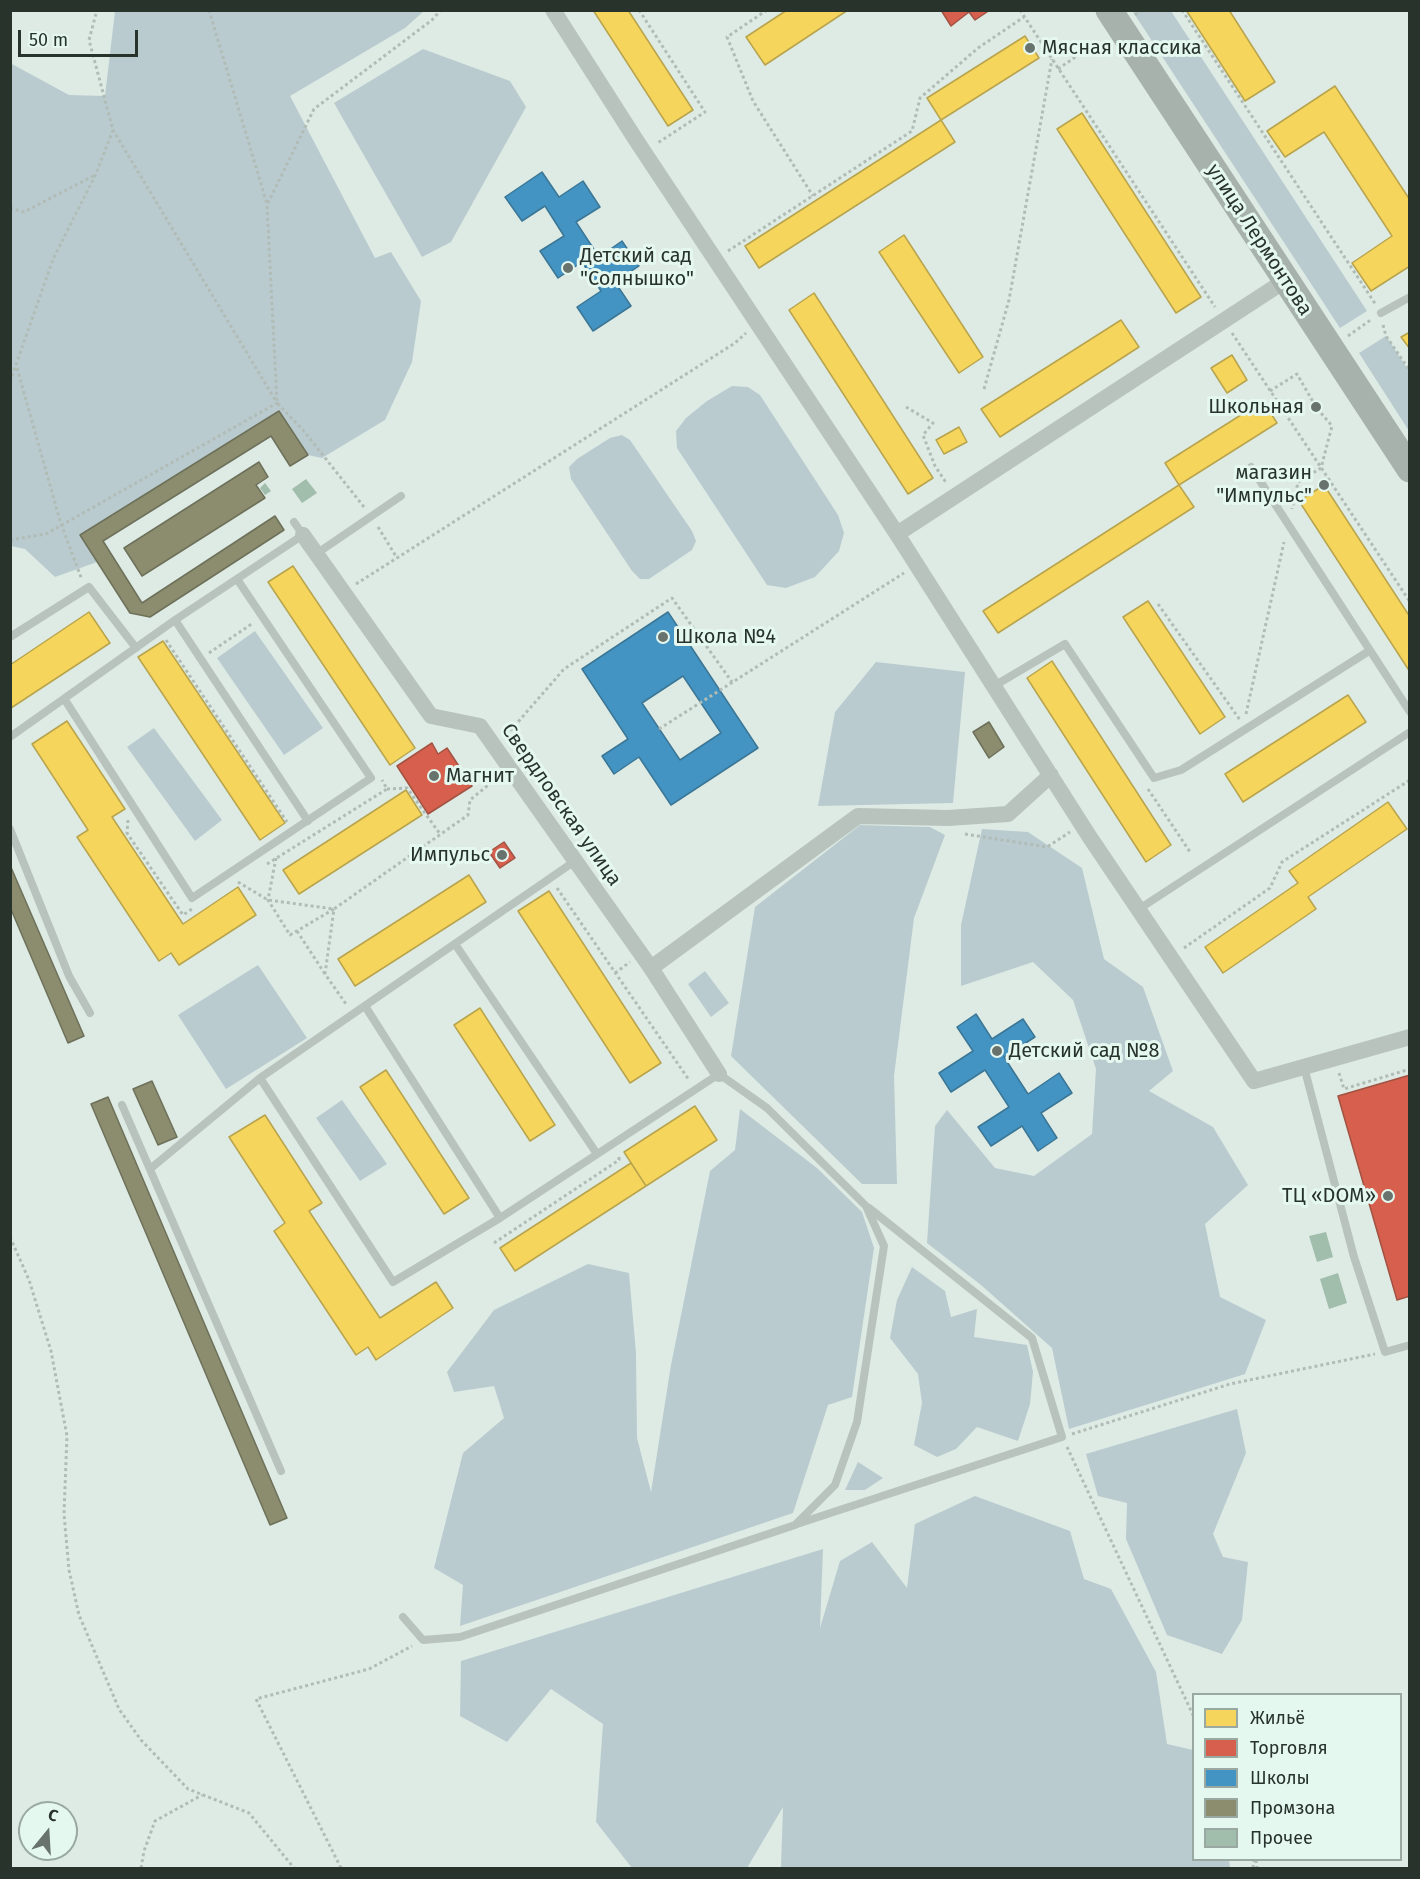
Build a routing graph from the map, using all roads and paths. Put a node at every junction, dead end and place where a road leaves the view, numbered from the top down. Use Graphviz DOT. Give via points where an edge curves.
graph roads {
  1 [pos="97,10"];
  2 [pos="209,10"];
  3 [pos="441,10"];
  4 [pos="553,10"];
  5 [pos="639,10"];
  6 [pos="767,10"];
  7 [pos="1182,10"];
  8 [pos="1109,11"];
  9 [pos="1024,17"];
  10 [pos="1097,42"];
  11 [pos="1052,59"];
  12 [pos="1058,69"];
  13 [pos="112,130"];
  14 [pos="656,144"];
  15 [pos="96,174"];
  16 [pos="813,196"];
  17 [pos="267,205"];
  18 [pos="10,208"];
  19 [pos="724,253"];
  20 [pos="1286,280"];
  21 [pos="1410,297"];
  22 [pos="1381,313"];
  23 [pos="757,323"];
  24 [pos="1341,341"];
  25 [pos="16,366"];
  26 [pos="1410,371"];
  27 [pos="10,382"];
  28 [pos="984,389"];
  29 [pos="1270,391"];
  30 [pos="277,404"];
  31 [pos="906,408"];
  32 [pos="1251,467"];
  33 [pos="1410,469"];
  34 [pos="401,496"];
  35 [pos="955,496"];
  36 [pos="371,516"];
  37 [pos="62,524"];
  38 [pos="1288,525"];
  39 [pos="298,529"];
  40 [pos="897,534"];
  41 [pos="10,540"];
  42 [pos="316,554"];
  43 [pos="397,558"];
  44 [pos="905,572"];
  45 [pos="237,579"];
  46 [pos="353,586"];
  47 [pos="85,589"];
  48 [pos="1158,604"];
  49 [pos="262,616"];
  50 [pos="175,620"];
  51 [pos="163,635"];
  52 [pos="10,637"];
  53 [pos="136,648"];
  54 [pos="1369,651"];
  55 [pos="201,659"];
  56 [pos="186,670"];
  57 [pos="732,682"];
  58 [pos="994,686"];
  59 [pos="65,700"];
  60 [pos="1410,712"];
  61 [pos="659,729"];
  62 [pos="1410,732"];
  63 [pos="10,737"];
  64 [pos="517,749"];
  65 [pos="506,770"];
  66 [pos="1051,775"];
  67 [pos="1410,780"];
  68 [pos="1143,783"];
  69 [pos="387,789"];
  70 [pos="308,821"];
  71 [pos="10,829"];
  72 [pos="294,831"];
  73 [pos="440,834"];
  74 [pos="302,843"];
  75 [pos="1190,852"];
  76 [pos="575,861"];
  77 [pos="238,882"];
  78 [pos="1139,909"];
  79 [pos="297,931"];
  80 [pos="455,944"];
  81 [pos="1180,950"];
  82 [pos="629,963"];
  83 [pos="651,968"];
  84 [pos="615,973"];
  85 [pos="325,974"];
  86 [pos="364,1006"];
  87 [pos="90,1013"];
  88 [pos="1410,1037"];
  89 [pos="1304,1067"];
  90 [pos="1410,1069"];
  91 [pos="719,1074"];
  92 [pos="1340,1076"];
  93 [pos="260,1078"];
  94 [pos="122,1105"];
  95 [pos="597,1154"];
  96 [pos="150,1169"];
  97 [pos="866,1206"];
  98 [pos="500,1218"];
  99 [pos="10,1237"];
  100 [pos="1410,1345"];
  101 [pos="1384,1352"];
  102 [pos="1062,1437"];
  103 [pos="280,1472"];
  104 [pos="795,1525"];
  105 [pos="403,1617"];
  106 [pos="423,1640"];
  107 [pos="1192,1713"];
  108 [pos="202,1795"];
  109 [pos="141,1869"];
  110 [pos="294,1869"];
  111 [pos="341,1869"];
  1 -- 13 [label="path" via="89,40"];
  2 -- 17 [label="path"];
  3 -- 17 [label="path" via="432,21 314,109"];
  4 -- 23 [label="street"];
  5 -- 14 [label="path" via="705,112"];
  6 -- 16 [label="path" via="727,37 753,101"];
  7 -- 22 [label="path"];
  8 -- 20 [label="main road, улица Лермонтова"];
  9 -- 16 [label="path" via="978,48 920,98 912,131"];
  10 -- 12 [label="path"];
  11 -- 28 [label="path" via="1009,300"];
  13 -- 15 [label="path"];
  13 -- 30 [label="path"];
  15 -- 18 [label="path" via="24,212"];
  15 -- 25 [label="path" via="53,260"];
  16 -- 19 [label="path"];
  17 -- 30 [label="path"];
  20 -- 33 [label="main road, улица Лермонтова"];
  20 -- 35 [label="street"];
  21 -- 22 [label="lane"];
  22 -- 24 [label="path"];
  22 -- 26 [label="path" via="1386,336"];
  23 -- 40 [label="street"];
  23 -- 43 [label="path" via="735,343"];
  25 -- 27 [label="path"];
  25 -- 37 [label="path"];
  29 -- 38 [label="path" via="1297,374 1332,426 1321,468 1298,482"];
  30 -- 36 [label="path" via="303,430"];
  30 -- 37 [label="path"];
  31 -- 35 [label="path" via="933,423 923,435 935,466"];
  32 -- 38 [label="lane"];
  34 -- 36 [label="lane"];
  35 -- 40 [label="street"];
  36 -- 42 [label="lane"];
  36 -- 43 [label="path"];
  37 -- 41 [label="path" via="46,534"];
  37 -- 47 [label="path"];
  38 -- 48 [label="path" via="1243,724"];
  38 -- 54 [label="lane"];
  39 -- 42 [label="street, Свердловская улица"];
  39 -- 45 [label="lane"];
  40 -- 58 [label="street"];
  42 -- 76 [label="street, Свердловская улица" via="431,716 480,726"];
  43 -- 46 [label="path"];
  44 -- 57 [label="path"];
  45 -- 49 [label="lane"];
  45 -- 50 [label="lane"];
  47 -- 52 [label="lane"];
  47 -- 53 [label="lane" via="88,587"];
  49 -- 55 [label="path"];
  49 -- 70 [label="lane" via="371,778"];
  50 -- 53 [label="lane"];
  50 -- 55 [label="lane"];
  51 -- 56 [label="path"];
  53 -- 59 [label="lane"];
  54 -- 58 [label="lane" via="1181,770 1154,778 1065,644"];
  54 -- 60 [label="lane"];
  55 -- 56 [label="path"];
  55 -- 70 [label="lane"];
  56 -- 72 [label="path"];
  57 -- 61 [label="path"];
  57 -- 64 [label="path" via="672,598 564,669 511,730"];
  58 -- 66 [label="street"];
  59 -- 63 [label="lane"];
  59 -- 72 [label="lane" via="192,898"];
  62 -- 78 [label="lane"];
  65 -- 73 [label="path" via="470,800 468,815"];
  66 -- 78 [label="street"];
  66 -- 83 [label="street" via="1008,814 948,818 858,816"];
  67 -- 81 [label="path" via="1282,862 1270,888"];
  68 -- 75 [label="path"];
  69 -- 73 [label="path" via="407,788"];
  70 -- 72 [label="lane"];
  71 -- 87 [label="lane" via="69,976"];
  72 -- 74 [label="path"];
  73 -- 77 [label="path" via="334,909 268,900"];
  76 -- 80 [label="lane"];
  76 -- 83 [label="street, Свердловская улица"];
  78 -- 89 [label="street" via="1254,1081"];
  79 -- 85 [label="path"];
  80 -- 86 [label="lane"];
  80 -- 95 [label="lane"];
  82 -- 84 [label="path"];
  83 -- 91 [label="street, Свердловская улица"];
  86 -- 93 [label="lane"];
  86 -- 98 [label="lane"];
  88 -- 89 [label="street"];
  89 -- 101 [label="lane" via="1354,1257"];
  90 -- 92 [label="path" via="1344,1089"];
  91 -- 95 [label="lane"];
  91 -- 97 [label="lane" via="768,1108"];
  93 -- 96 [label="lane"];
  93 -- 98 [label="lane" via="393,1282"];
  94 -- 96 [label="lane"];
  95 -- 98 [label="lane"];
  96 -- 103 [label="lane"];
  97 -- 102 [label="lane" via="1032,1338"];
  97 -- 104 [label="lane" via="884,1246 857,1422 834,1485"];
  99 -- 108 [label="path" via="29,1280 51,1351 67,1436 64,1514 69,1570 79,1615 119,1709 141,1740 188,1789"];
  100 -- 101 [label="lane"];
  101 -- 102 [label="path" via="1230,1384"];
  102 -- 104 [label="lane"];
  102 -- 107 [label="path"];
  104 -- 106 [label="lane" via="460,1638"];
  105 -- 106 [label="lane"];
  106 -- 111 [label="path" via="369,1669 256,1699"];
  108 -- 109 [label="path" via="155,1821"];
  108 -- 110 [label="path" via="249,1813"];
}
